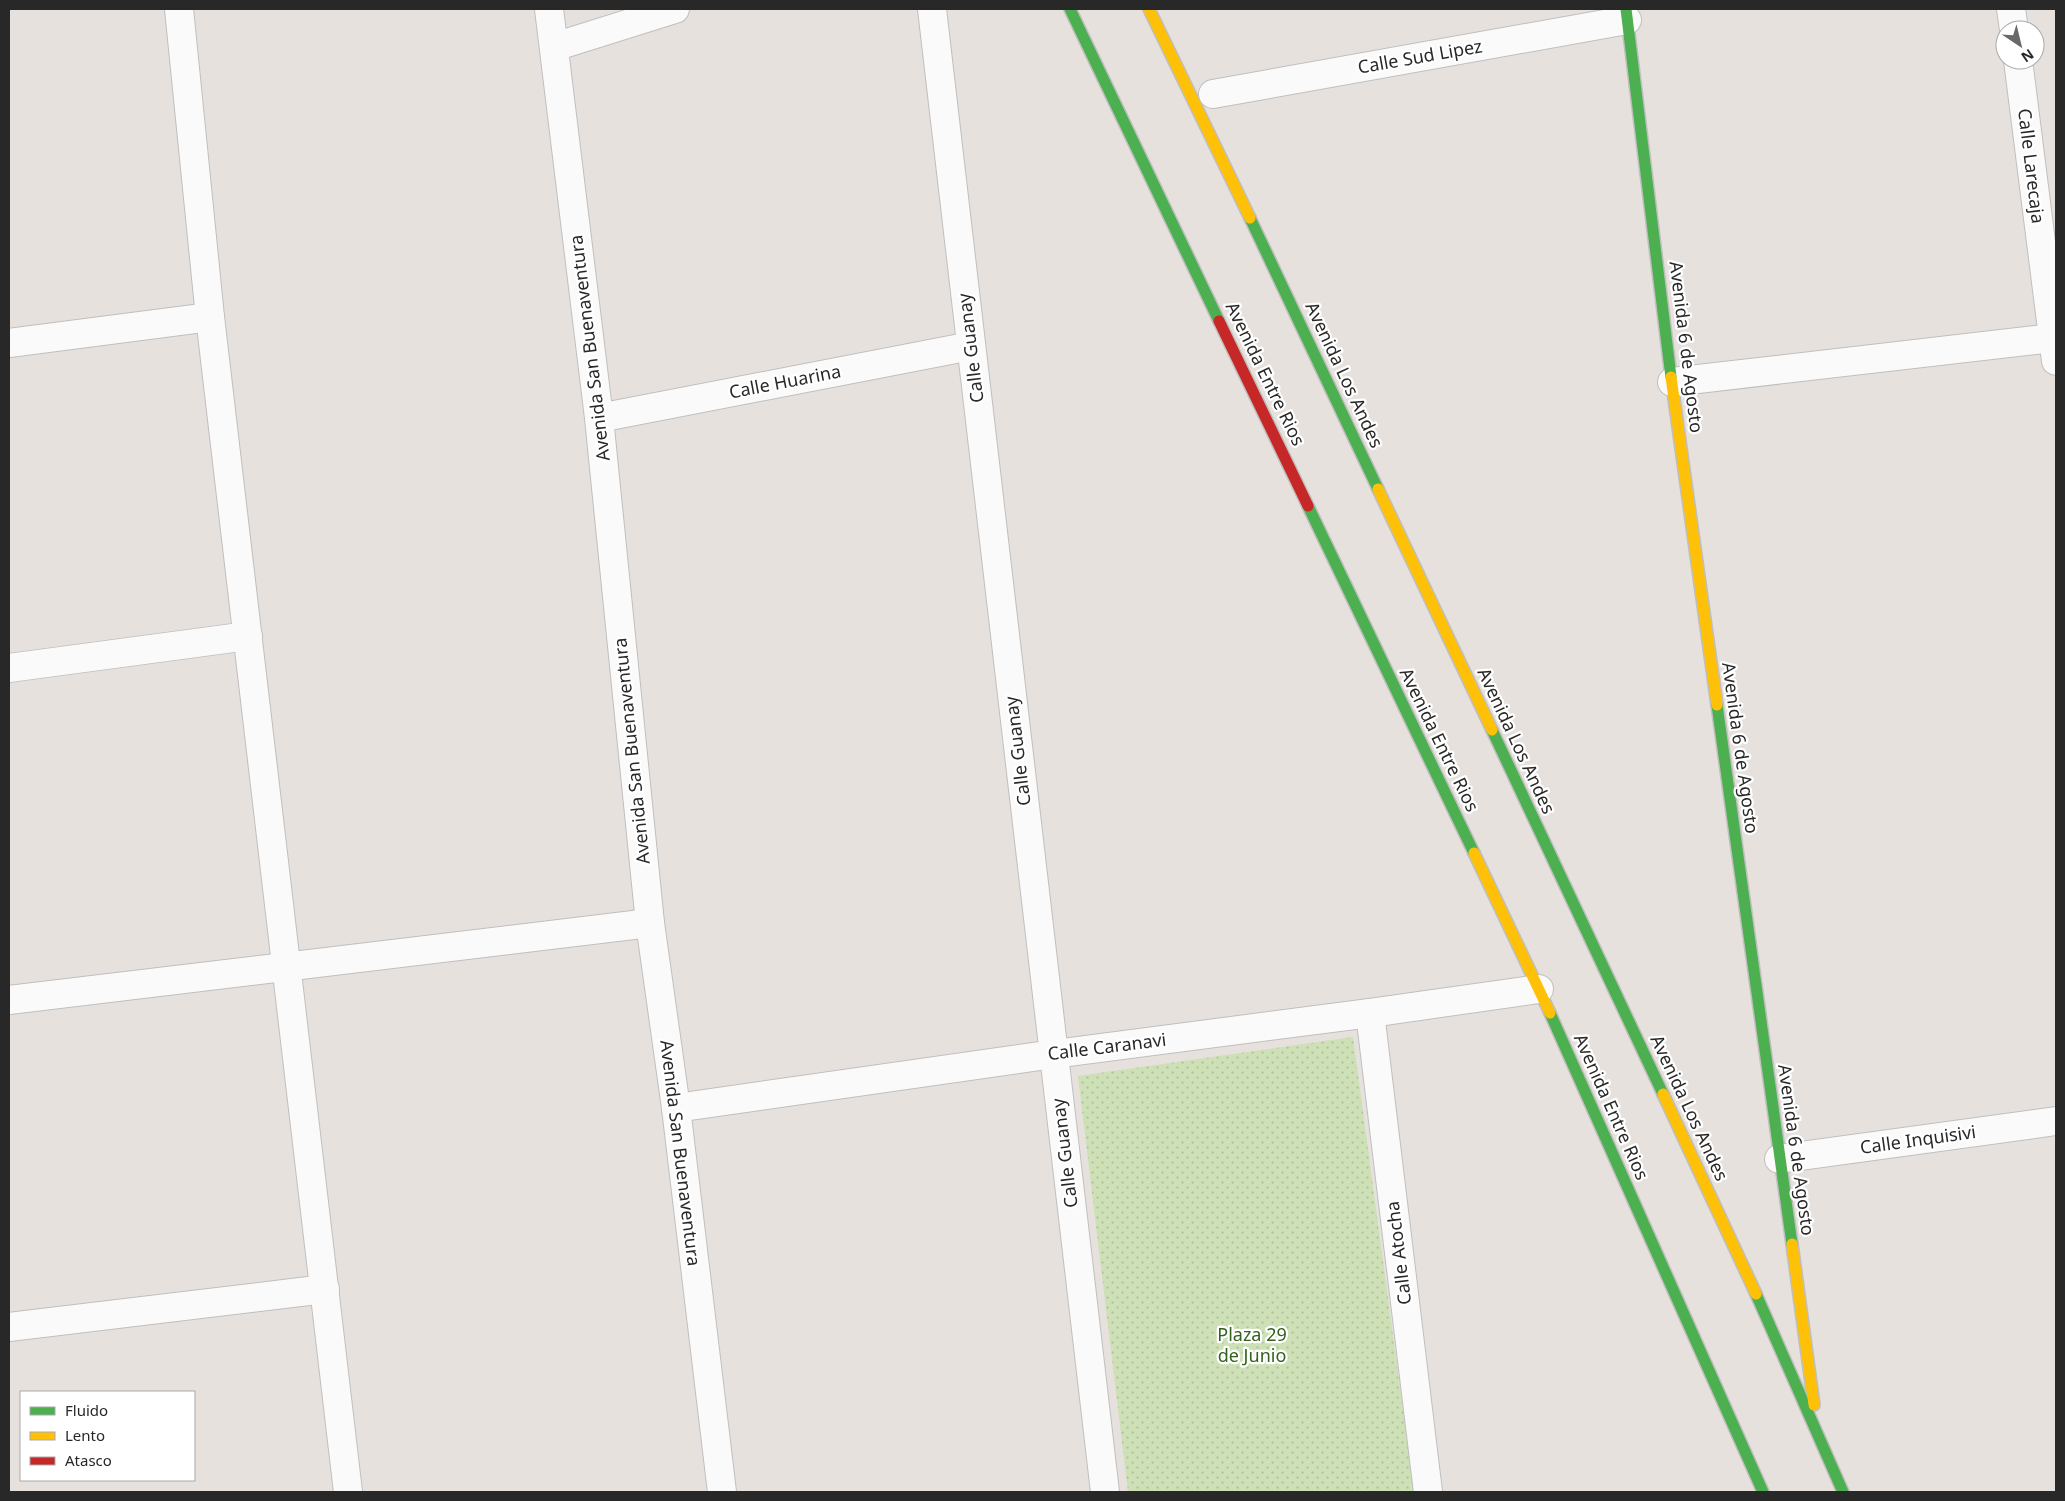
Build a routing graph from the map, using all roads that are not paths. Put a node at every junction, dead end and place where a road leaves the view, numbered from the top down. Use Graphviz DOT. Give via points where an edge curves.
graph roads {
  1 [pos="179,9"];
  2 [pos="549,9"];
  3 [pos="676,9"];
  4 [pos="932,9"];
  5 [pos="1070,9"];
  6 [pos="1149,9"];
  7 [pos="1626,14"];
  8 [pos="554,47"];
  9 [pos="2019,70"];
  10 [pos="1213,94"];
  11 [pos="210,317"];
  12 [pos="9,343"];
  13 [pos="971,346"];
  14 [pos="2055,349"];
  15 [pos="1672,382"];
  16 [pos="599,418"];
  17 [pos="248,636"];
  18 [pos="9,668"];
  19 [pos="650,923"];
  20 [pos="287,966"];
  21 [pos="1539,989"];
  22 [pos="9,1000"];
  23 [pos="1370,1013"];
  24 [pos="1054,1054"];
  25 [pos="676,1108"];
  26 [pos="2056,1121"];
  27 [pos="1779,1159"];
  28 [pos="325,1288"];
  29 [pos="9,1327"];
  30 [pos="1819,1438"];
  31 [pos="1822,1474"];
  32 [pos="348,1492"];
  33 [pos="722,1492"];
  34 [pos="1105,1492"];
  35 [pos="1428,1492"];
  36 [pos="1763,1492"];
  37 [pos="1843,1492"];
  1 -- 11 [label="street"];
  2 -- 8 [label="street, Avenida San Buenaventura"];
  3 -- 8 [label="street"];
  4 -- 13 [label="street, Calle Guanay"];
  5 -- 21 [label="street, Avenida Entre Rios"];
  6 -- 30 [label="street, Avenida Los Andes" via="1292,304 1730,1238"];
  7 -- 10 [label="street, Calle Sud Lipez"];
  7 -- 15 [label="street, Avenida 6 de Agosto"];
  8 -- 16 [label="street, Avenida San Buenaventura"];
  9 -- 14 [label="street, Calle Larecaja"];
  11 -- 12 [label="street"];
  11 -- 17 [label="street"];
  13 -- 16 [label="street, Calle Huarina"];
  13 -- 24 [label="street, Calle Guanay"];
  14 -- 15 [label="street"];
  15 -- 27 [label="street, Avenida 6 de Agosto"];
  16 -- 19 [label="street, Avenida San Buenaventura"];
  17 -- 18 [label="street"];
  17 -- 20 [label="street"];
  19 -- 20 [label="street"];
  19 -- 25 [label="street, Avenida San Buenaventura"];
  20 -- 22 [label="street"];
  20 -- 28 [label="street"];
  21 -- 23 [label="street, Calle Caranavi"];
  21 -- 36 [label="street, Avenida Entre Rios"];
  23 -- 24 [label="street, Calle Caranavi"];
  23 -- 35 [label="street, Calle Atocha"];
  24 -- 25 [label="street, Calle Caranavi"];
  24 -- 34 [label="street, Calle Guanay"];
  25 -- 33 [label="street, Avenida San Buenaventura"];
  26 -- 27 [label="street, Calle Inquisivi"];
  27 -- 30 [label="street, Avenida 6 de Agosto"];
  28 -- 29 [label="street"];
  28 -- 32 [label="street"];
  30 -- 31 [label="street, Avenida 6 de Agosto"];
  30 -- 37 [label="street, Avenida Los Andes"];
}
